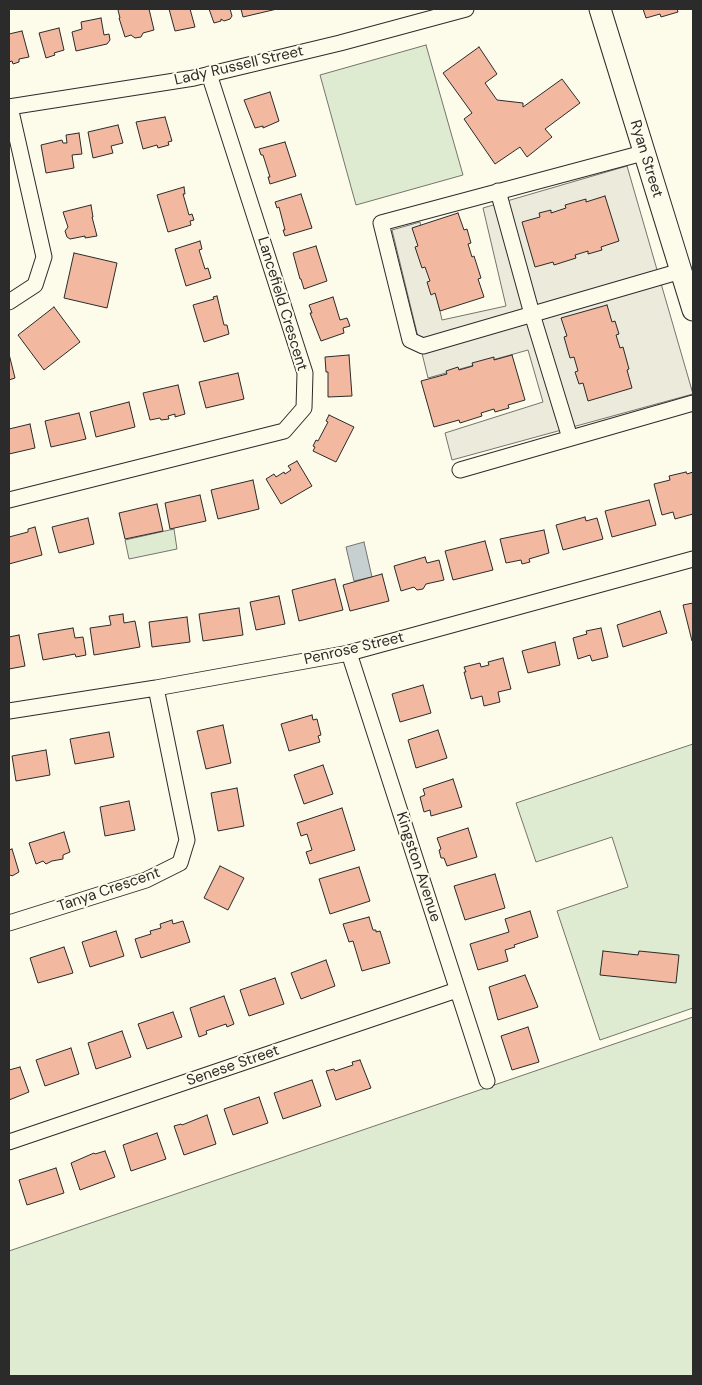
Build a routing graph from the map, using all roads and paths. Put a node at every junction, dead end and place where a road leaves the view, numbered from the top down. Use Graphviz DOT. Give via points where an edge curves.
graph roads {
  1 [pos="466,9"];
  2 [pos="600,9"];
  3 [pos="209,74"];
  4 [pos="9,107"];
  5 [pos="643,153"];
  6 [pos="498,192"];
  7 [pos="681,271"];
  8 [pos="9,302"];
  9 [pos="693,310"];
  10 [pos="532,314"];
  11 [pos="693,403"];
  12 [pos="570,438"];
  13 [pos="460,470"];
  14 [pos="9,500"];
  15 [pos="693,559"];
  16 [pos="349,653"];
  17 [pos="156,688"];
  18 [pos="9,711"];
  19 [pos="9,923"];
  20 [pos="457,990"];
  21 [pos="487,1081"];
  22 [pos="9,1142"];
  1 -- 3 [label="street, Lady Russell Street"];
  2 -- 5 [label="street, Ryan Street"];
  3 -- 4 [label="street, Lady Russell Street"];
  3 -- 14 [label="street, Lancefield Crescent" via="305,373 304,408 284,431"];
  4 -- 8 [label="street" via="44,257 36,285"];
  5 -- 6 [label="street"];
  5 -- 7 [label="street, Ryan Street"];
  6 -- 10 [label="street"];
  6 -- 10 [label="street" via="381,223 410,340 423,346"];
  7 -- 9 [label="street, Ryan Street"];
  7 -- 10 [label="street"];
  10 -- 12 [label="street"];
  11 -- 12 [label="street"];
  12 -- 13 [label="street"];
  15 -- 16 [label="street, Penrose Street"];
  16 -- 17 [label="street, Penrose Street"];
  16 -- 20 [label="street, Kingston Avenue"];
  17 -- 18 [label="street, Penrose Street"];
  17 -- 19 [label="street, Tanya Crescent" via="187,840 180,863 146,880"];
  20 -- 21 [label="street, Kingston Avenue"];
  20 -- 22 [label="street, Senese Street"];
}
